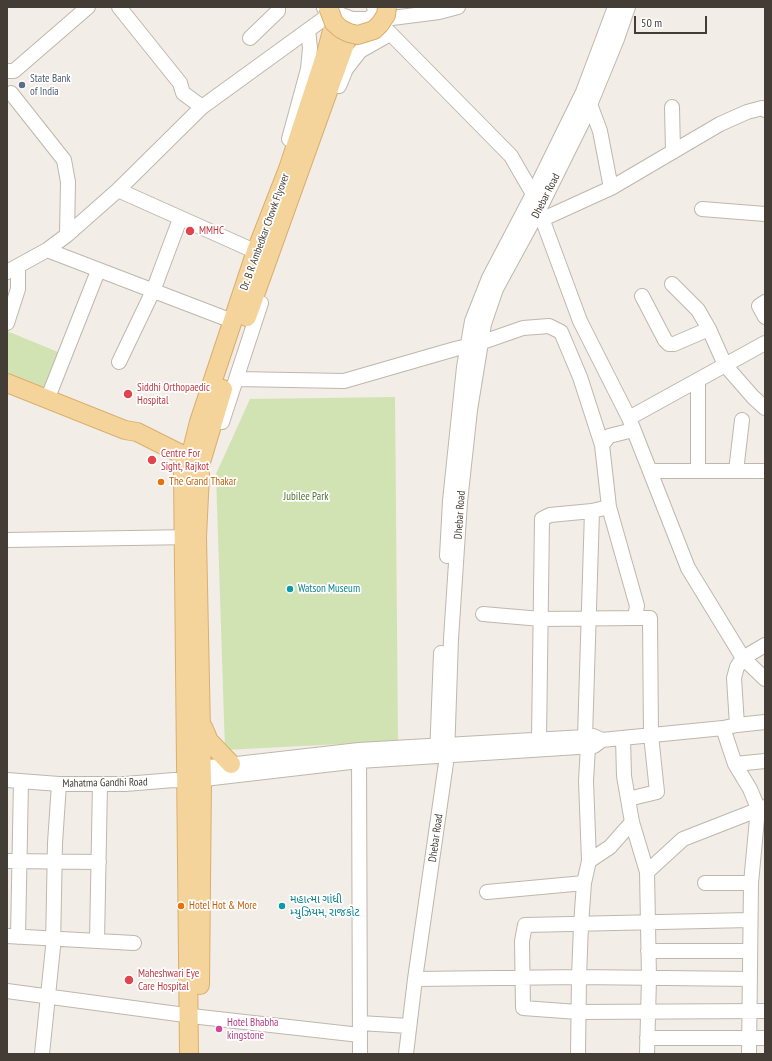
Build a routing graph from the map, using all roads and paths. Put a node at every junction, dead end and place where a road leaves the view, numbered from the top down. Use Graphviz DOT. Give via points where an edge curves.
graph roads {
  1 [pos="88,7"];
  2 [pos="119,7"];
  3 [pos="278,7"];
  4 [pos="458,7"];
  5 [pos="616,7"];
  6 [pos="628,7"];
  7 [pos="379,10"];
  8 [pos="330,11"];
  9 [pos="308,30"];
  10 [pos="349,33"];
  11 [pos="390,34"];
  12 [pos="250,38"];
  13 [pos="7,71"];
  14 [pos="11,93"];
  15 [pos="590,104"];
  16 [pos="206,105"];
  17 [pos="672,107"];
  18 [pos="764,108"];
  19 [pos="673,152"];
  20 [pos="610,188"];
  21 [pos="118,190"];
  22 [pos="534,194"];
  23 [pos="702,209"];
  24 [pos="541,214"];
  25 [pos="765,214"];
  26 [pos="180,219"];
  27 [pos="67,235"];
  28 [pos="250,249"];
  29 [pos="47,250"];
  30 [pos="13,269"];
  31 [pos="98,271"];
  32 [pos="672,284"];
  33 [pos="153,291"];
  34 [pos="642,296"];
  35 [pos="765,302"];
  36 [pos="765,317"];
  37 [pos="227,319"];
  38 [pos="7,323"];
  39 [pos="709,329"];
  40 [pos="480,343"];
  41 [pos="765,343"];
  42 [pos="466,347"];
  43 [pos="119,362"];
  44 [pos="725,365"];
  45 [pos="237,379"];
  46 [pos="698,380"];
  47 [pos="7,383"];
  48 [pos="47,400"];
  49 [pos="765,408"];
  50 [pos="742,420"];
  51 [pos="205,424"];
  52 [pos="631,424"];
  53 [pos="200,442"];
  54 [pos="602,446"];
  55 [pos="191,465"];
  56 [pos="736,470"];
  57 [pos="651,471"];
  58 [pos="698,471"];
  59 [pos="765,471"];
  60 [pos="609,507"];
  61 [pos="592,511"];
  62 [pos="190,537"];
  63 [pos="7,540"];
  64 [pos="483,614"];
  65 [pos="590,618"];
  66 [pos="635,618"];
  67 [pos="541,619"];
  68 [pos="765,645"];
  69 [pos="743,658"];
  70 [pos="762,673"];
  71 [pos="765,722"];
  72 [pos="202,724"];
  73 [pos="730,726"];
  74 [pos="651,735"];
  75 [pos="623,738"];
  76 [pos="538,739"];
  77 [pos="586,742"];
  78 [pos="442,750"];
  79 [pos="359,756"];
  80 [pos="765,761"];
  81 [pos="231,764"];
  82 [pos="735,764"];
  83 [pos="191,776"];
  84 [pos="14,781"];
  85 [pos="59,784"];
  86 [pos="100,784"];
  87 [pos="628,799"];
  88 [pos="762,807"];
  89 [pos="632,822"];
  90 [pos="13,861"];
  91 [pos="589,861"];
  92 [pos="55,862"];
  93 [pos="99,862"];
  94 [pos="648,872"];
  95 [pos="584,883"];
  96 [pos="705,883"];
  97 [pos="751,883"];
  98 [pos="487,892"];
  99 [pos="750,920"];
  100 [pos="648,924"];
  101 [pos="581,925"];
  102 [pos="13,936"];
  103 [pos="53,938"];
  104 [pos="97,940"];
  105 [pos="134,943"];
  106 [pos="750,950"];
  107 [pos="648,951"];
  108 [pos="522,977"];
  109 [pos="579,977"];
  110 [pos="649,978"];
  111 [pos="415,979"];
  112 [pos="750,979"];
  113 [pos="7,991"];
  114 [pos="48,996"];
  115 [pos="648,1011"];
  116 [pos="749,1011"];
  117 [pos="765,1011"];
  118 [pos="578,1012"];
  119 [pos="194,1016"];
  120 [pos="409,1026"];
  121 [pos="360,1029"];
  122 [pos="749,1037"];
  123 [pos="647,1038"];
  124 [pos="765,1038"];
  125 [pos="42,1054"];
  126 [pos="188,1054"];
  127 [pos="199,1054"];
  128 [pos="360,1054"];
  129 [pos="406,1054"];
  130 [pos="578,1054"];
  131 [pos="647,1054"];
  132 [pos="749,1054"];
  1 -- 13 [label="street" via="14,71"];
  2 -- 16 [label="street" via="180,83 183,93"];
  3 -- 12 [label="street" via="278,11"];
  4 -- 7 [label="street" via="392,18"];
  5 -- 22 [label="street, Dhebar Road" via="582,92"];
  6 -- 15 [label="street, Dhebar Road"];
  7 -- 8 [label="street" via="367,19 352,19"];
  7 -- 10 [label="main road, bridge" via="386,15 374,30 366,33"];
  7 -- 11 [label="street"];
  8 -- 9 [label="street"];
  8 -- 10 [label="main road, bridge" via="341,29"];
  8 -- 51 [label="main road, Dr. B R Ambedkar Chowk Flyover" via="327,50 288,169 256,251"];
  9 -- 16 [label="street"];
  9 -- 28 [label="street" via="310,56 303,90 284,157"];
  10 -- 51 [label="main road, Dr. B R Ambedkar Chowk Flyover" via="243,327"];
  11 -- 22 [label="street" via="511,156"];
  11 -- 45 [label="street" via="360,51 346,69 266,286"];
  14 -- 27 [label="street" via="64,160 68,182"];
  15 -- 20 [label="street" via="600,131"];
  15 -- 24 [label="street, Dhebar Road"];
  16 -- 21 [label="street"];
  17 -- 19 [label="street"];
  18 -- 19 [label="street" via="720,124"];
  19 -- 20 [label="street"];
  20 -- 24 [label="street"];
  21 -- 26 [label="street"];
  21 -- 27 [label="street"];
  22 -- 24 [label="street"];
  22 -- 42 [label="street, Dhebar Road" via="489,278 472,321"];
  23 -- 25 [label="street"];
  24 -- 40 [label="street, Dhebar Road" via="496,289"];
  24 -- 52 [label="street" via="580,321"];
  26 -- 28 [label="street"];
  26 -- 33 [label="street"];
  27 -- 29 [label="street"];
  28 -- 37 [label="street"];
  29 -- 30 [label="street"];
  29 -- 31 [label="street"];
  30 -- 38 [label="street" via="18,288"];
  31 -- 33 [label="street"];
  31 -- 48 [label="street"];
  32 -- 39 [label="street" via="693,303"];
  33 -- 37 [label="street"];
  33 -- 43 [label="street"];
  34 -- 39 [label="street" via="669,344"];
  35 -- 36 [label="street" via="759,306"];
  37 -- 53 [label="street" via="191,429 191,434"];
  39 -- 44 [label="street"];
  40 -- 42 [label="street"];
  40 -- 54 [label="street" via="523,328 549,326 561,332 580,377"];
  40 -- 78 [label="street, Dhebar Road" via="460,502"];
  41 -- 44 [label="street"];
  42 -- 45 [label="street" via="344,381"];
  42 -- 78 [label="street, Dhebar Road" via="450,500"];
  44 -- 46 [label="street"];
  44 -- 49 [label="street"];
  45 -- 53 [label="street" via="216,437"];
  46 -- 52 [label="street"];
  46 -- 58 [label="street"];
  47 -- 48 [label="main road"];
  48 -- 55 [label="main road" via="125,430 137,432"];
  50 -- 56 [label="street"];
  51 -- 53 [label="main road, Dr. B R Ambedkar Chowk Flyover"];
  52 -- 54 [label="street" via="609,436"];
  52 -- 57 [label="street"];
  53 -- 55 [label="main road, Dr. B R Ambedkar Chowk Flyover"];
  54 -- 60 [label="street"];
  55 -- 62 [label="main road, Dr. B R Ambedkar Chowk Flyover"];
  56 -- 58 [label="street"];
  56 -- 59 [label="street"];
  57 -- 58 [label="street"];
  57 -- 69 [label="street" via="688,568"];
  60 -- 61 [label="street"];
  60 -- 66 [label="street" via="637,606"];
  61 -- 65 [label="street"];
  61 -- 67 [label="street" via="550,515 542,519"];
  62 -- 63 [label="street"];
  62 -- 72 [label="main road"];
  62 -- 83 [label="main road"];
  64 -- 67 [label="street"];
  65 -- 66 [label="street"];
  65 -- 67 [label="street"];
  65 -- 77 [label="street"];
  66 -- 74 [label="street" via="650,618"];
  67 -- 76 [label="street"];
  68 -- 69 [label="street"];
  69 -- 70 [label="street"];
  69 -- 73 [label="street" via="734,678"];
  71 -- 73 [label="street"];
  72 -- 81 [label="main road" via="209,741"];
  72 -- 83 [label="main road"];
  73 -- 74 [label="street"];
  73 -- 82 [label="street"];
  74 -- 75 [label="street"];
  74 -- 87 [label="street" via="658,792"];
  75 -- 77 [label="street" via="602,740 594,746"];
  75 -- 87 [label="street" via="624,776"];
  76 -- 77 [label="street"];
  76 -- 78 [label="street"];
  77 -- 78 [label="street"];
  77 -- 91 [label="street"];
  78 -- 79 [label="street"];
  78 -- 111 [label="street, Dhebar Road"];
  79 -- 81 [label="street"];
  79 -- 83 [label="street"];
  79 -- 121 [label="street"];
  80 -- 82 [label="street"];
  81 -- 83 [label="street"];
  82 -- 88 [label="street"];
  83 -- 86 [label="street, Mahatma Gandhi Road"];
  83 -- 119 [label="main road"];
  84 -- 85 [label="street, Mahatma Gandhi Road"];
  84 -- 90 [label="street"];
  85 -- 86 [label="street, Mahatma Gandhi Road"];
  85 -- 92 [label="street"];
  86 -- 93 [label="street"];
  87 -- 89 [label="street"];
  88 -- 94 [label="street" via="683,839"];
  88 -- 97 [label="street"];
  89 -- 91 [label="street" via="610,847"];
  89 -- 94 [label="street"];
  90 -- 92 [label="street"];
  90 -- 102 [label="street"];
  91 -- 95 [label="street"];
  92 -- 93 [label="street"];
  92 -- 103 [label="street"];
  93 -- 104 [label="street"];
  94 -- 100 [label="street"];
  95 -- 98 [label="street"];
  95 -- 101 [label="street"];
  96 -- 97 [label="street"];
  97 -- 99 [label="street"];
  99 -- 100 [label="street"];
  99 -- 106 [label="street"];
  100 -- 101 [label="street"];
  100 -- 107 [label="street"];
  101 -- 108 [label="street" via="525,925 522,941"];
  101 -- 109 [label="street"];
  102 -- 103 [label="street"];
  103 -- 104 [label="street"];
  103 -- 114 [label="street"];
  104 -- 105 [label="street"];
  106 -- 107 [label="street"];
  106 -- 112 [label="street"];
  107 -- 110 [label="street"];
  108 -- 109 [label="street"];
  108 -- 111 [label="street"];
  108 -- 118 [label="street" via="523,1008"];
  109 -- 110 [label="street"];
  109 -- 118 [label="street"];
  110 -- 112 [label="street"];
  110 -- 115 [label="street"];
  111 -- 120 [label="street, Dhebar Road"];
  112 -- 116 [label="street"];
  113 -- 114 [label="street"];
  114 -- 119 [label="street"];
  114 -- 125 [label="street"];
  115 -- 116 [label="street"];
  115 -- 118 [label="street"];
  115 -- 123 [label="street"];
  116 -- 117 [label="street"];
  116 -- 122 [label="street"];
  118 -- 130 [label="street"];
  119 -- 121 [label="street"];
  119 -- 126 [label="main road"];
  119 -- 127 [label="main road"];
  120 -- 121 [label="street"];
  120 -- 129 [label="street, Dhebar Road"];
  121 -- 128 [label="street"];
  122 -- 123 [label="street"];
  122 -- 124 [label="street"];
  122 -- 132 [label="street"];
  123 -- 131 [label="street"];
}
